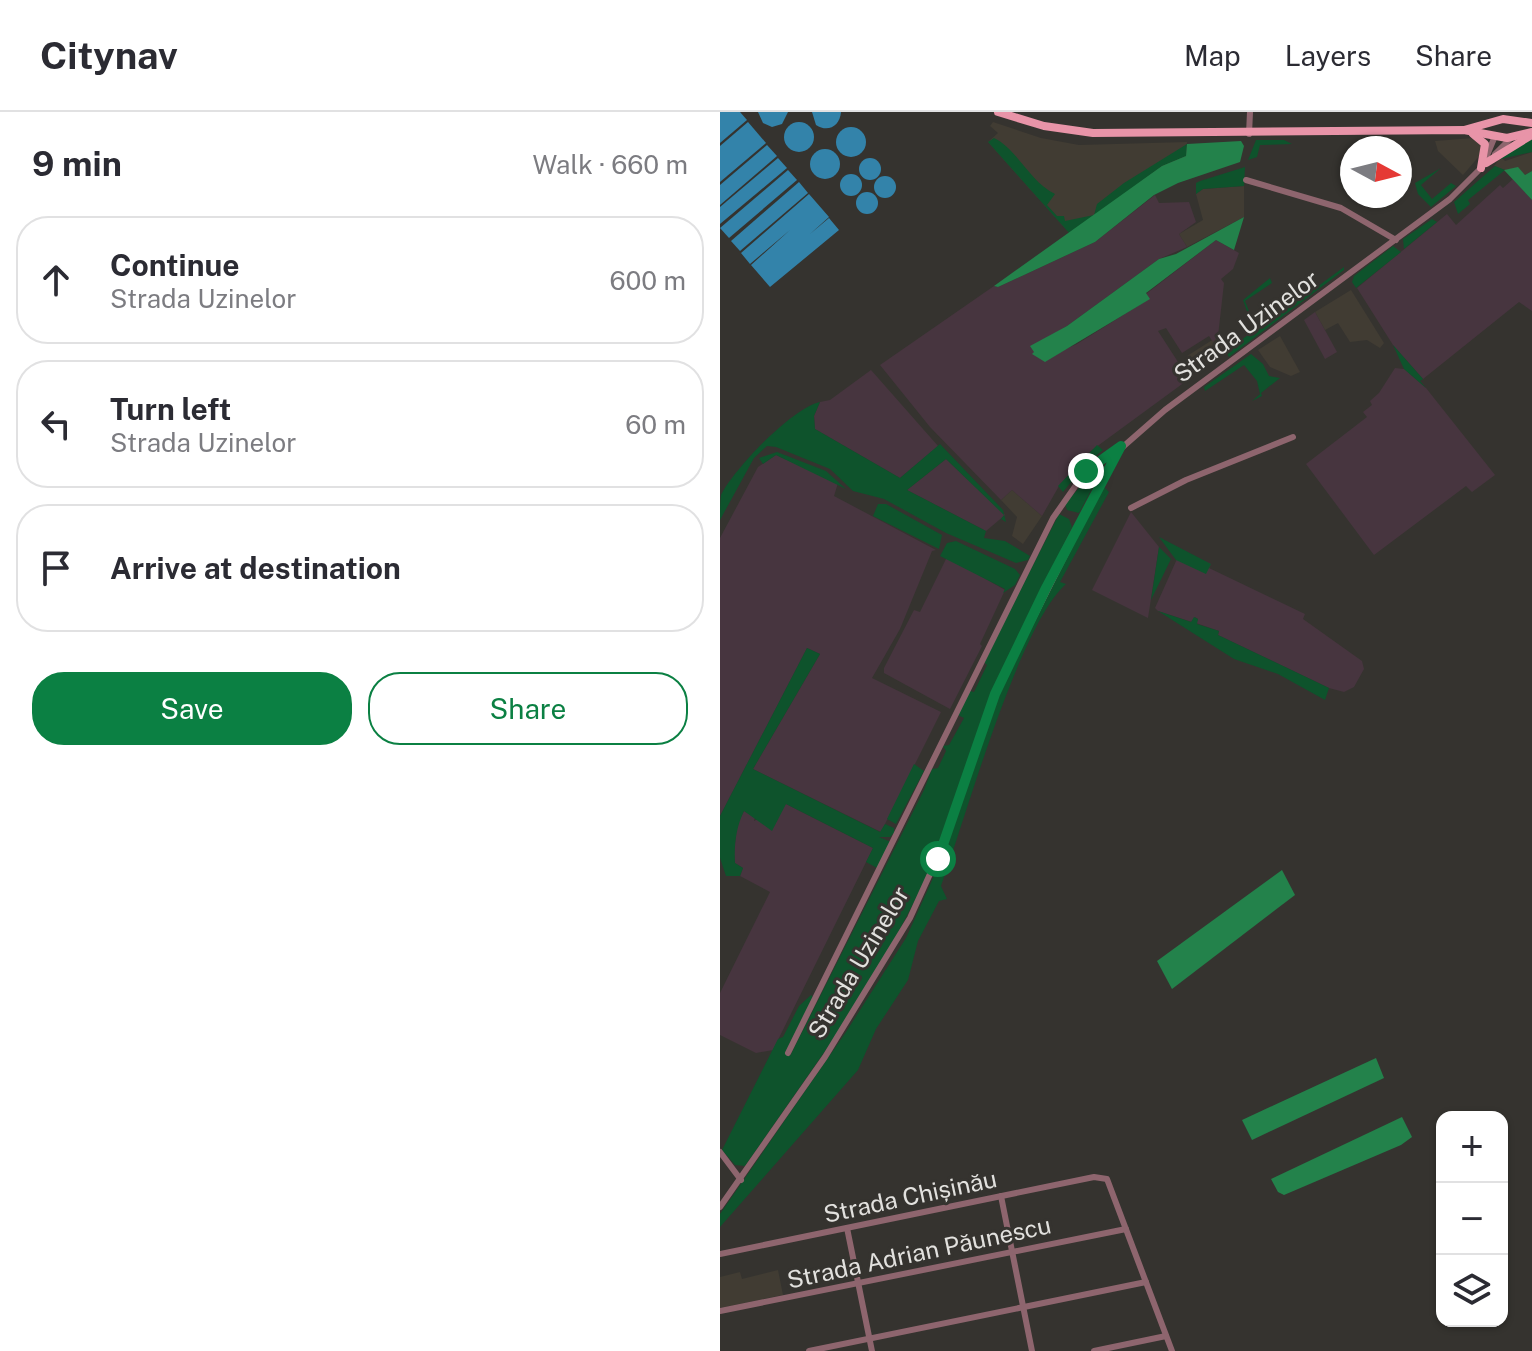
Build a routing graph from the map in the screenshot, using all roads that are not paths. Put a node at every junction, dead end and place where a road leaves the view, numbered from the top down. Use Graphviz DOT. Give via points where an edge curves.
graph roads {
  1 [pos="998,112"];
  2 [pos="1250,112"];
  3 [pos="1511,112"];
  4 [pos="1501,116"];
  5 [pos="1522,116"];
  6 [pos="1532,123"];
  7 [pos="1468,129"];
  8 [pos="1249,134"];
  9 [pos="1532,134"];
  10 [pos="1495,136"];
  11 [pos="1512,137"];
  12 [pos="1483,166"];
  13 [pos="1246,180"];
  14 [pos="1396,240"];
  15 [pos="1293,437"];
  16 [pos="1121,446"];
  17 [pos="1131,508"];
  18 [pos="788,1053"];
  19 [pos="720,1152"];
  20 [pos="741,1180"];
  21 [pos="1001,1196"];
  22 [pos="720,1207"];
  23 [pos="847,1228"];
  24 [pos="1126,1229"];
  25 [pos="1012,1252"];
  26 [pos="720,1254"];
  27 [pos="1146,1282"];
  28 [pos="858,1283"];
  29 [pos="1023,1307"];
  30 [pos="720,1311"];
  31 [pos="1166,1336"];
  32 [pos="869,1339"];
  33 [pos="809,1351"];
  34 [pos="872,1351"];
  35 [pos="1032,1351"];
  36 [pos="1094,1351"];
  37 [pos="1172,1351"];
  1 -- 8 [label="main road" via="1093,133"];
  2 -- 8 [label="street"];
  3 -- 4 [label="main road, Strada Uzinelor"];
  4 -- 5 [label="main road"];
  4 -- 7 [label="main road"];
  4 -- 10 [label="main road, Strada Uzinelor"];
  5 -- 6 [label="main road"];
  5 -- 11 [label="main road, Strada Uzinelor"];
  7 -- 8 [label="main road"];
  7 -- 10 [label="main road"];
  7 -- 12 [label="main road" via="1485,144"];
  9 -- 11 [label="main road"];
  9 -- 12 [label="main road"];
  10 -- 11 [label="main road"];
  10 -- 12 [label="street, Strada Uzinelor"];
  11 -- 12 [label="street, Strada Uzinelor"];
  12 -- 14 [label="street, Strada Uzinelor"];
  13 -- 14 [label="street" via="1341,208"];
  14 -- 16 [label="street, Strada Uzinelor"];
  15 -- 17 [label="street"];
  16 -- 18 [label="street, Strada Uzinelor" via="1086,471 1053,518"];
  16 -- 20 [label="street, Strada Uzinelor" via="995,694 945,841 910,918 848,1022"];
  19 -- 20 [label="street"];
  20 -- 22 [label="street, Strada Uzinelor"];
  21 -- 23 [label="street, Strada Chișinău"];
  21 -- 24 [label="street, Strada Chișinău" via="1094,1177 1107,1179"];
  21 -- 25 [label="street"];
  23 -- 26 [label="street, Strada Chișinău"];
  23 -- 28 [label="street"];
  24 -- 25 [label="street, Strada Adrian Păunescu"];
  24 -- 27 [label="street"];
  25 -- 28 [label="street, Strada Adrian Păunescu"];
  25 -- 29 [label="street"];
  27 -- 29 [label="street"];
  27 -- 31 [label="street"];
  28 -- 30 [label="street, Strada Adrian Păunescu"];
  28 -- 32 [label="street"];
  29 -- 32 [label="street"];
  29 -- 35 [label="street"];
  31 -- 36 [label="street"];
  31 -- 37 [label="street"];
  32 -- 33 [label="street"];
  32 -- 34 [label="street"];
}
